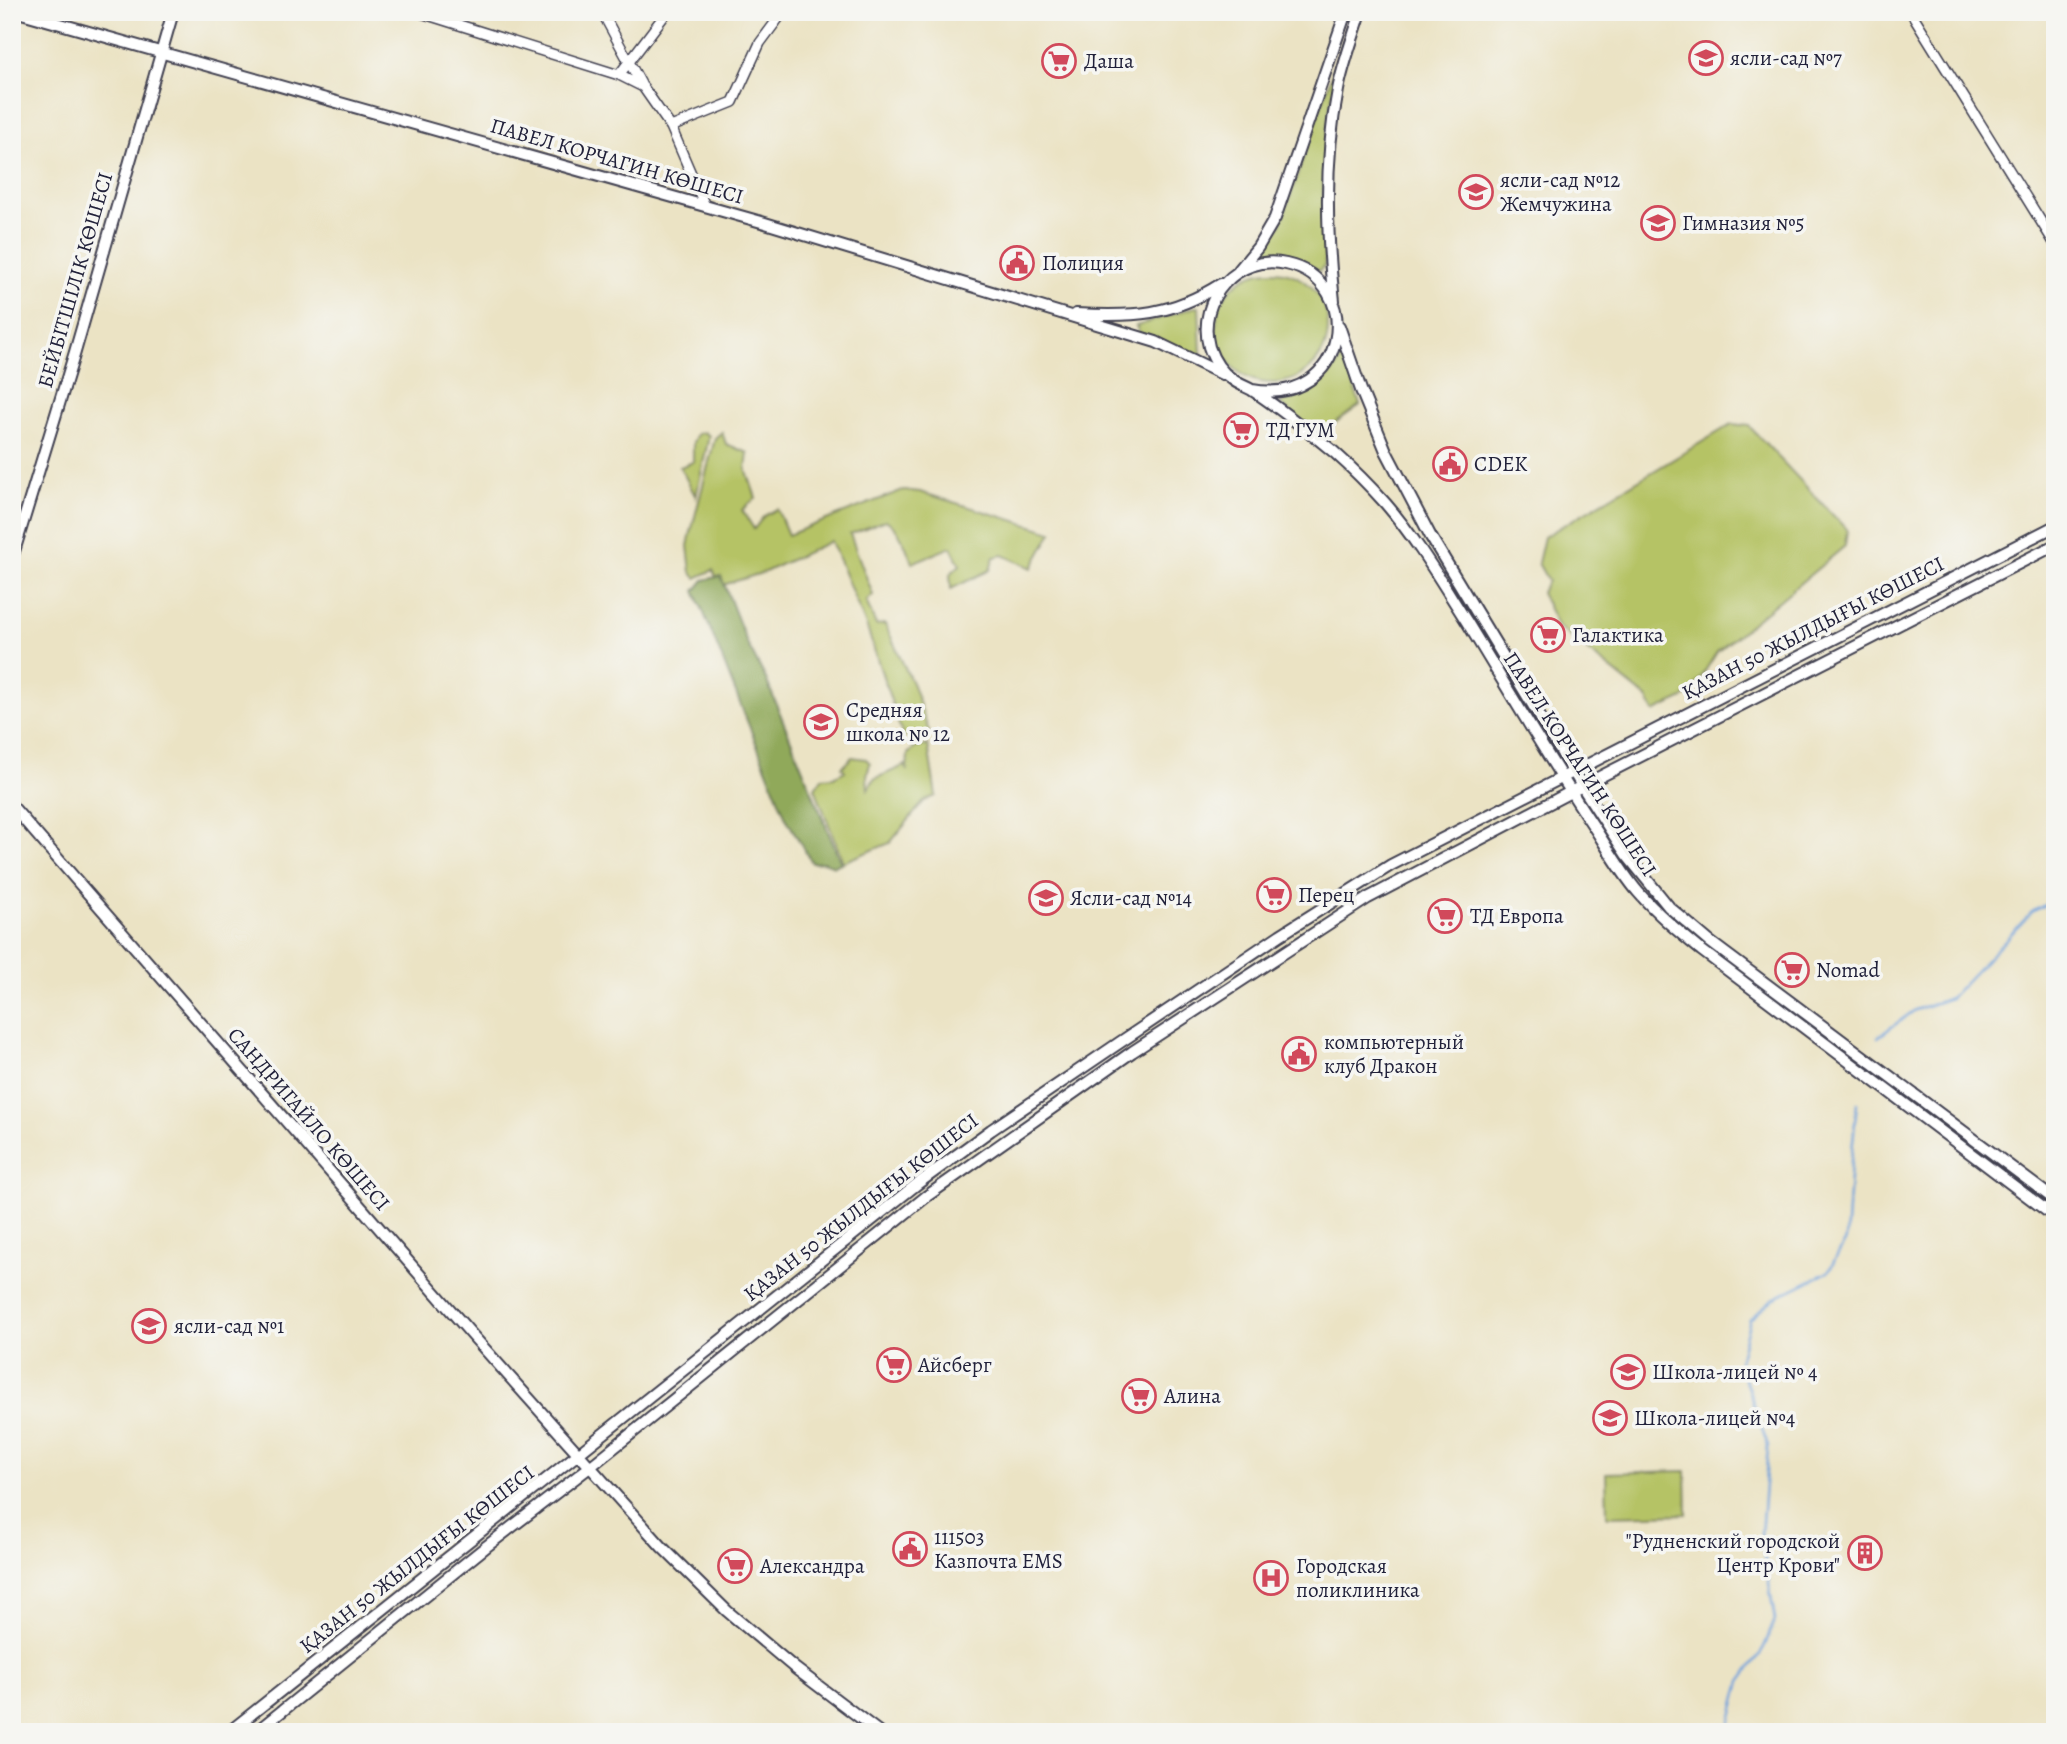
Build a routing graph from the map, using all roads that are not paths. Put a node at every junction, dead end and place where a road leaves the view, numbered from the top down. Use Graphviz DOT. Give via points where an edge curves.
graph roads {
  1 [pos="18,12"];
  2 [pos="173,12"];
  3 [pos="418,12"];
  4 [pos="602,12"];
  5 [pos="667,12"];
  6 [pos="783,12"];
  7 [pos="1346,12"];
  8 [pos="1361,12"];
  9 [pos="1910,12"];
  10 [pos="162,51"];
  11 [pos="629,63"];
  12 [pos="619,75"];
  13 [pos="643,87"];
  14 [pos="671,127"];
  15 [pos="705,206"];
  16 [pos="2055,244"];
  17 [pos="1239,271"];
  18 [pos="1226,280"];
  19 [pos="1059,314"];
  20 [pos="1336,316"];
  21 [pos="1231,379"];
  22 [pos="1252,390"];
  23 [pos="2055,526"];
  24 [pos="2055,545"];
  25 [pos="12,558"];
  26 [pos="1982,563"];
  27 [pos="1990,578"];
  28 [pos="1821,645"];
  29 [pos="1830,661"];
  30 [pos="1536,709"];
  31 [pos="1525,716"];
  32 [pos="1574,773"];
  33 [pos="1563,778"];
  34 [pos="1582,786"];
  35 [pos="1571,792"];
  36 [pos="12,806"];
  37 [pos="1621,858"];
  38 [pos="1280,935"];
  39 [pos="1290,949"];
  40 [pos="2055,1200"];
  41 [pos="2055,1217"];
  42 [pos="871,1221"];
  43 [pos="881,1234"];
  44 [pos="642,1403"];
  45 [pos="652,1416"];
  46 [pos="581,1454"];
  47 [pos="591,1466"];
  48 [pos="478,1535"];
  49 [pos="487,1546"];
  50 [pos="229,1732"];
  51 [pos="256,1732"];
  52 [pos="880,1732"];
  1 -- 10 [label="street, ПАВЕЛ КОРЧАГИН КӨШЕСІ"];
  2 -- 10 [label="street, БЕЙБІТШІЛІК КӨШЕСІ"];
  3 -- 12 [label="street"];
  4 -- 11 [label="street"];
  5 -- 11 [label="street"];
  6 -- 14 [label="street" via="760,43 733,102"];
  7 -- 17 [label="street" via="1275,218"];
  8 -- 20 [label="street" via="1338,88 1328,168 1328,251"];
  9 -- 16 [label="street"];
  10 -- 15 [label="street, ПАВЕЛ КОРЧАГИН КӨШЕСІ"];
  10 -- 25 [label="street, БЕЙБІТШІЛІК КӨШЕСІ"];
  11 -- 12 [label="street"];
  11 -- 13 [label="street"];
  12 -- 13 [label="street"];
  13 -- 14 [label="street"];
  14 -- 15 [label="street"];
  15 -- 19 [label="street, ПАВЕЛ КОРЧАГИН КӨШЕСІ"];
  17 -- 18 [label="street"];
  17 -- 20 [label="street" via="1263,263 1289,264 1318,281"];
  18 -- 19 [label="street, ПАВЕЛ КОРЧАГИН КӨШЕСІ" via="1178,306 1152,314"];
  18 -- 21 [label="street" via="1211,303 1206,330 1218,365"];
  19 -- 21 [label="street, ПАВЕЛ КОРЧАГИН КӨШЕСІ" via="1156,342"];
  20 -- 22 [label="street" via="1336,340 1320,372 1288,391"];
  20 -- 30 [label="street, ПАВЕЛ КОРЧАГИН КӨШЕСІ" via="1376,427 1412,503"];
  21 -- 22 [label="street"];
  22 -- 31 [label="street, ПАВЕЛ КОРЧАГИН КӨШЕСІ" via="1333,452 1389,507"];
  23 -- 26 [label="street, ҚАЗАН 50 ЖЫЛДЫҒЫ КӨШЕСІ"];
  24 -- 27 [label="street, ҚАЗАН 50 ЖЫЛДЫҒЫ КӨШЕСІ"];
  26 -- 27 [label="street"];
  26 -- 28 [label="street, ҚАЗАН 50 ЖЫЛДЫҒЫ КӨШЕСІ"];
  27 -- 29 [label="street, ҚАЗАН 50 ЖЫЛДЫҒЫ КӨШЕСІ"];
  28 -- 29 [label="street"];
  28 -- 32 [label="street, ҚАЗАН 50 ЖЫЛДЫҒЫ КӨШЕСІ"];
  29 -- 34 [label="street, ҚАЗАН 50 ЖЫЛДЫҒЫ КӨШЕСІ"];
  30 -- 31 [label="street"];
  30 -- 32 [label="street, ПАВЕЛ КОРЧАГИН КӨШЕСІ"];
  31 -- 33 [label="street, ПАВЕЛ КОРЧАГИН КӨШЕСІ"];
  32 -- 33 [label="street, ҚАЗАН 50 ЖЫЛДЫҒЫ КӨШЕСІ"];
  32 -- 34 [label="street, ПАВЕЛ КОРЧАГИН КӨШЕСІ"];
  33 -- 35 [label="street, ПАВЕЛ КОРЧАГИН КӨШЕСІ"];
  33 -- 38 [label="street, ҚАЗАН 50 ЖЫЛДЫҒЫ КӨШЕСІ" via="1391,865"];
  34 -- 35 [label="street, ҚАЗАН 50 ЖЫЛДЫҒЫ КӨШЕСІ"];
  34 -- 37 [label="street, ПАВЕЛ КОРЧАГИН КӨШЕСІ"];
  35 -- 37 [label="street, ПАВЕЛ КОРЧАГИН КӨШЕСІ"];
  35 -- 39 [label="street, ҚАЗАН 50 ЖЫЛДЫҒЫ КӨШЕСІ" via="1368,898"];
  36 -- 46 [label="street, САНДРИГАЙЛО КӨШЕСІ"];
  37 -- 40 [label="street, ПАВЕЛ КОРЧАГИН КӨШЕСІ" via="1709,941"];
  37 -- 41 [label="street, ПАВЕЛ КОРЧАГИН КӨШЕСІ" via="1636,890 1701,950"];
  38 -- 39 [label="street"];
  38 -- 42 [label="street, ҚАЗАН 50 ЖЫЛДЫҒЫ КӨШЕСІ" via="991,1130"];
  39 -- 43 [label="street, ҚАЗАН 50 ЖЫЛДЫҒЫ КӨШЕСІ" via="974,1161"];
  42 -- 43 [label="street"];
  42 -- 44 [label="street, ҚАЗАН 50 ЖЫЛДЫҒЫ КӨШЕСІ"];
  43 -- 45 [label="street, ҚАЗАН 50 ЖЫЛДЫҒЫ КӨШЕСІ"];
  44 -- 45 [label="street"];
  44 -- 46 [label="street, ҚАЗАН 50 ЖЫЛДЫҒЫ КӨШЕСІ"];
  45 -- 47 [label="street, ҚАЗАН 50 ЖЫЛДЫҒЫ КӨШЕСІ"];
  46 -- 47 [label="street, САНДРИГАЙЛО КӨШЕСІ"];
  46 -- 48 [label="street, ҚАЗАН 50 ЖЫЛДЫҒЫ КӨШЕСІ"];
  47 -- 49 [label="street, ҚАЗАН 50 ЖЫЛДЫҒЫ КӨШЕСІ"];
  47 -- 52 [label="street" via="701,1587 796,1669"];
  48 -- 49 [label="street"];
  48 -- 50 [label="street, ҚАЗАН 50 ЖЫЛДЫҒЫ КӨШЕСІ"];
  49 -- 51 [label="street, ҚАЗАН 50 ЖЫЛДЫҒЫ КӨШЕСІ"];
}
